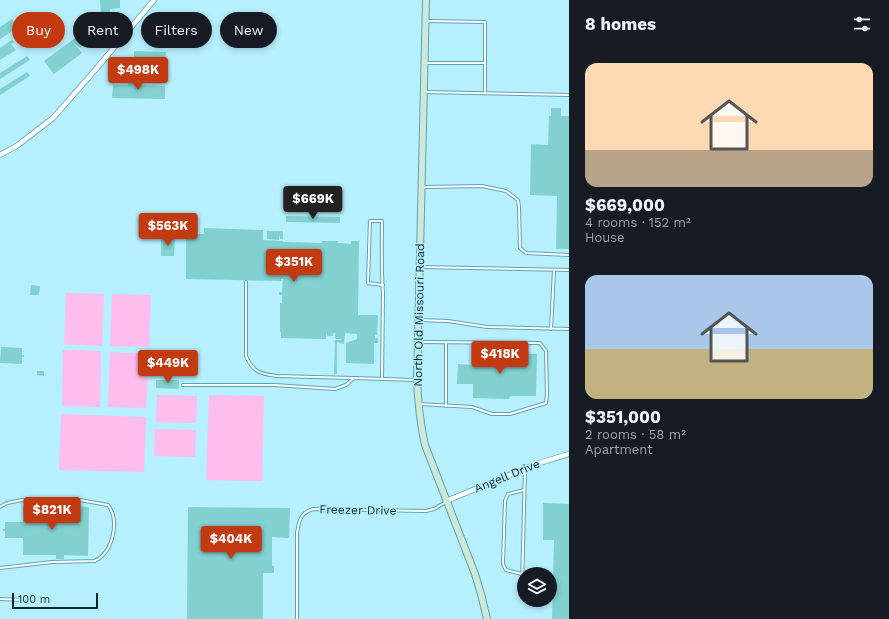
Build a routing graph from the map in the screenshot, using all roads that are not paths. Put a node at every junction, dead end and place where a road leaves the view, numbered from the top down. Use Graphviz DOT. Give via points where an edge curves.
graph roads {
  1 [pos="154,0"];
  2 [pos="426,0"];
  3 [pos="426,21"];
  4 [pos="425,63"];
  5 [pos="485,63"];
  6 [pos="424,92"];
  7 [pos="484,93"];
  8 [pos="569,95"];
  9 [pos="0,155"];
  10 [pos="422,187"];
  11 [pos="569,255"];
  12 [pos="420,267"];
  13 [pos="554,270"];
  14 [pos="569,270"];
  15 [pos="246,282"];
  16 [pos="383,285"];
  17 [pos="418,320"];
  18 [pos="551,329"];
  19 [pos="569,329"];
  20 [pos="418,342"];
  21 [pos="446,342"];
  22 [pos="354,378"];
  23 [pos="382,379"];
  24 [pos="417,380"];
  25 [pos="183,385"];
  26 [pos="418,404"];
  27 [pos="446,406"];
  28 [pos="569,454"];
  29 [pos="525,469"];
  30 [pos="524,490"];
  31 [pos="446,501"];
  32 [pos="0,507"];
  33 [pos="522,567"];
  34 [pos="0,568"];
  35 [pos="517,573"];
  36 [pos="0,599"];
  37 [pos="24,600"];
  38 [pos="297,619"];
  39 [pos="487,619"];
  1 -- 9 [label="street" via="53,118 18,145"];
  2 -- 3 [label="main road, North Old Missouri Road"];
  3 -- 4 [label="main road, North Old Missouri Road"];
  3 -- 5 [label="lane" via="485,22"];
  4 -- 5 [label="lane"];
  4 -- 6 [label="main road, North Old Missouri Road"];
  5 -- 7 [label="lane"];
  6 -- 7 [label="lane"];
  6 -- 10 [label="main road, North Old Missouri Road"];
  7 -- 8 [label="lane"];
  10 -- 11 [label="lane" via="482,186 506,192 518,200 520,248 526,253"];
  10 -- 12 [label="main road, North Old Missouri Road"];
  12 -- 13 [label="lane"];
  12 -- 17 [label="main road, North Old Missouri Road"];
  13 -- 14 [label="lane"];
  13 -- 18 [label="lane"];
  15 -- 22 [label="lane" via="246,356 250,366 266,375"];
  16 -- 16 [label="lane" via="382,221 370,221 368,284"];
  16 -- 23 [label="lane"];
  17 -- 18 [label="lane" via="448,321 487,327"];
  17 -- 20 [label="main road, North Old Missouri Road"];
  18 -- 19 [label="lane"];
  20 -- 21 [label="lane"];
  20 -- 24 [label="main road, North Old Missouri Road"];
  21 -- 27 [label="lane"];
  21 -- 27 [label="lane" via="540,343 546,351 547,394 546,403 510,414 492,414 472,407"];
  22 -- 23 [label="lane"];
  22 -- 25 [label="lane" via="346,385 335,389"];
  23 -- 24 [label="lane"];
  24 -- 26 [label="main road, North Old Missouri Road"];
  26 -- 27 [label="lane"];
  26 -- 31 [label="main road, North Old Missouri Road" via="425,445"];
  28 -- 29 [label="street, Angell Drive"];
  29 -- 30 [label="lane"];
  29 -- 31 [label="street, Angell Drive"];
  30 -- 33 [label="lane"];
  30 -- 35 [label="lane" via="508,494 505,501 503,564 506,570"];
  31 -- 38 [label="lane, Freezer Drive" via="426,511 306,511 298,523"];
  31 -- 39 [label="main road, North Old Missouri Road" via="475,574"];
  32 -- 34 [label="lane" via="22,500 80,500 108,506 114,518 111,544 101,558 95,561 52,562"];
  36 -- 37 [label="lane"];
}
